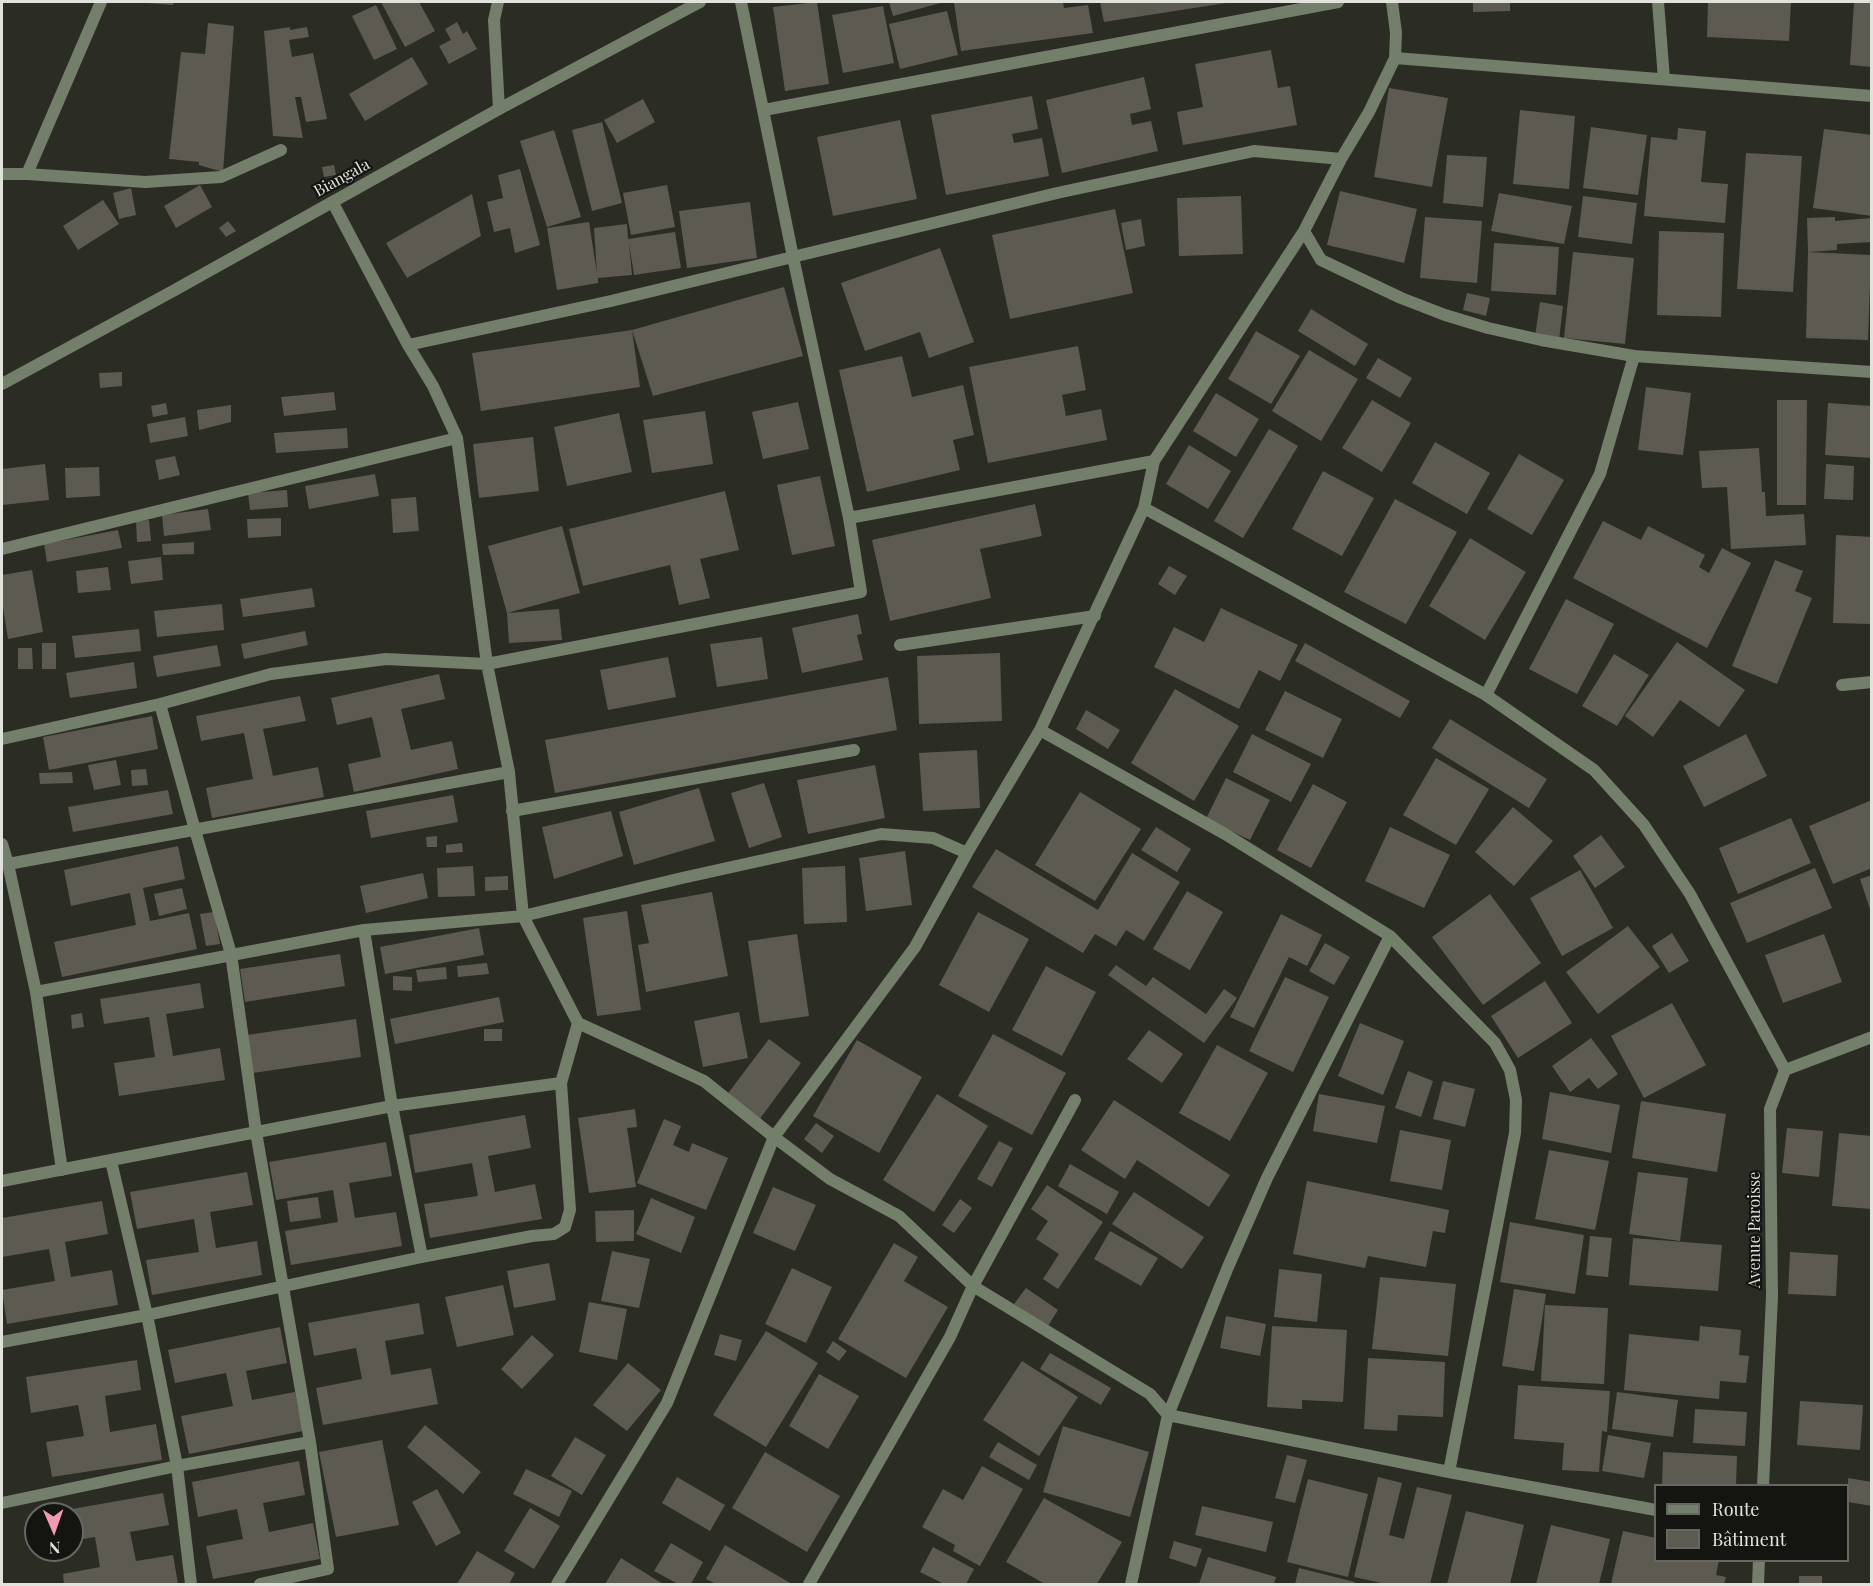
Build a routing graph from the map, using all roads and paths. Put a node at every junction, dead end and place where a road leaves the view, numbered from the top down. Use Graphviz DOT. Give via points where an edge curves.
graph roads {
  1 [pos="101,2"];
  2 [pos="498,2"];
  3 [pos="700,2"];
  4 [pos="741,2"];
  5 [pos="1338,2"];
  6 [pos="1392,2"];
  7 [pos="1658,2"];
  8 [pos="1395,58"];
  9 [pos="1664,79"];
  10 [pos="1872,96"];
  11 [pos="499,109"];
  12 [pos="764,110"];
  13 [pos="281,150"];
  14 [pos="1341,159"];
  15 [pos="2,174"];
  16 [pos="27,174"];
  17 [pos="333,203"];
  18 [pos="1304,231"];
  19 [pos="793,257"];
  20 [pos="408,345"];
  21 [pos="1634,356"];
  22 [pos="1872,372"];
  23 [pos="2,384"];
  24 [pos="457,438"];
  25 [pos="1154,461"];
  26 [pos="1144,508"];
  27 [pos="849,518"];
  28 [pos="2,549"];
  29 [pos="1095,616"];
  30 [pos="900,645"];
  31 [pos="486,664"];
  32 [pos="1872,682"];
  33 [pos="1842,685"];
  34 [pos="1486,695"];
  35 [pos="160,704"];
  36 [pos="1040,730"];
  37 [pos="2,739"];
  38 [pos="854,750"];
  39 [pos="509,772"];
  40 [pos="512,811"];
  41 [pos="195,830"];
  42 [pos="2,844"];
  43 [pos="967,853"];
  44 [pos="8,864"];
  45 [pos="524,916"];
  46 [pos="364,930"];
  47 [pos="1390,936"];
  48 [pos="231,954"];
  49 [pos="36,992"];
  50 [pos="578,1023"];
  51 [pos="1872,1037"];
  52 [pos="1785,1070"];
  53 [pos="561,1083"];
  54 [pos="1075,1100"];
  55 [pos="392,1106"];
  56 [pos="256,1132"];
  57 [pos="774,1137"];
  58 [pos="111,1161"];
  59 [pos="62,1170"];
  60 [pos="2,1181"];
  61 [pos="422,1257"];
  62 [pos="283,1286"];
  63 [pos="973,1287"];
  64 [pos="147,1315"];
  65 [pos="2,1342"];
  66 [pos="1168,1415"];
  67 [pos="310,1442"];
  68 [pos="177,1466"];
  69 [pos="1449,1472"];
  70 [pos="1763,1484"];
  71 [pos="2,1503"];
  72 [pos="1654,1510"];
  73 [pos="1760,1562"];
  74 [pos="191,1584"];
  75 [pos="260,1584"];
  76 [pos="557,1584"];
  77 [pos="809,1584"];
  78 [pos="1131,1584"];
  79 [pos="1758,1584"];
  1 -- 16 [label="street"];
  2 -- 11 [label="street" via="494,20"];
  3 -- 11 [label="street, Biangala"];
  4 -- 12 [label="street"];
  5 -- 12 [label="street"];
  6 -- 8 [label="street"];
  7 -- 9 [label="street"];
  8 -- 9 [label="street"];
  8 -- 14 [label="street"];
  9 -- 10 [label="street"];
  11 -- 17 [label="street, Biangala"];
  12 -- 19 [label="street"];
  13 -- 16 [label="street" via="221,177 145,182"];
  14 -- 18 [label="street"];
  14 -- 19 [label="street" via="1254,151 1057,193"];
  15 -- 16 [label="street"];
  17 -- 20 [label="street"];
  17 -- 23 [label="street, Biangala"];
  18 -- 21 [label="street" via="1321,260 1445,315 1541,340"];
  18 -- 25 [label="street"];
  19 -- 20 [label="street"];
  19 -- 27 [label="street"];
  20 -- 24 [label="street"];
  21 -- 22 [label="street"];
  21 -- 34 [label="street" via="1600,474"];
  24 -- 28 [label="street"];
  24 -- 31 [label="street"];
  25 -- 26 [label="street"];
  25 -- 27 [label="street"];
  26 -- 29 [label="street"];
  26 -- 34 [label="street"];
  27 -- 31 [label="street" via="861,592"];
  29 -- 30 [label="street"];
  29 -- 36 [label="street"];
  31 -- 35 [label="street" via="386,659 271,674"];
  31 -- 39 [label="street"];
  32 -- 33 [label="street"];
  34 -- 52 [label="street" via="1594,770 1644,825 1690,894"];
  35 -- 37 [label="street"];
  35 -- 41 [label="street"];
  36 -- 43 [label="street"];
  36 -- 47 [label="street" via="1225,834"];
  38 -- 40 [label="street"];
  39 -- 40 [label="street"];
  39 -- 41 [label="street"];
  40 -- 45 [label="street"];
  41 -- 44 [label="street"];
  41 -- 48 [label="street"];
  42 -- 44 [label="street"];
  43 -- 45 [label="street" via="933,838 881,834"];
  43 -- 57 [label="street" via="915,947"];
  44 -- 49 [label="street"];
  45 -- 46 [label="street"];
  45 -- 50 [label="street"];
  46 -- 48 [label="street"];
  46 -- 55 [label="street"];
  47 -- 66 [label="street" via="1267,1178"];
  47 -- 69 [label="street" via="1495,1043 1510,1070 1515,1100 1515,1133"];
  48 -- 49 [label="street"];
  48 -- 56 [label="street"];
  49 -- 59 [label="street"];
  50 -- 53 [label="street"];
  50 -- 57 [label="street" via="704,1081"];
  51 -- 52 [label="street"];
  52 -- 70 [label="street, Avenue Paroisse" via="1770,1109 1772,1297"];
  53 -- 55 [label="street"];
  53 -- 61 [label="street" via="570,1209 565,1227 554,1234"];
  54 -- 63 [label="street"];
  55 -- 56 [label="street"];
  55 -- 61 [label="street"];
  56 -- 58 [label="street"];
  56 -- 62 [label="street"];
  57 -- 63 [label="street" via="830,1179 899,1216"];
  57 -- 76 [label="street" via="667,1403"];
  58 -- 59 [label="street"];
  58 -- 64 [label="street"];
  59 -- 60 [label="street"];
  61 -- 62 [label="street"];
  62 -- 64 [label="street"];
  62 -- 67 [label="street"];
  63 -- 66 [label="street" via="1150,1394"];
  63 -- 77 [label="street" via="950,1337"];
  64 -- 65 [label="street"];
  64 -- 68 [label="street"];
  66 -- 69 [label="street"];
  66 -- 78 [label="street"];
  67 -- 68 [label="street"];
  67 -- 75 [label="street" via="328,1569"];
  68 -- 71 [label="street"];
  68 -- 74 [label="street"];
  69 -- 72 [label="street"];
  73 -- 79 [label="street"];
}
